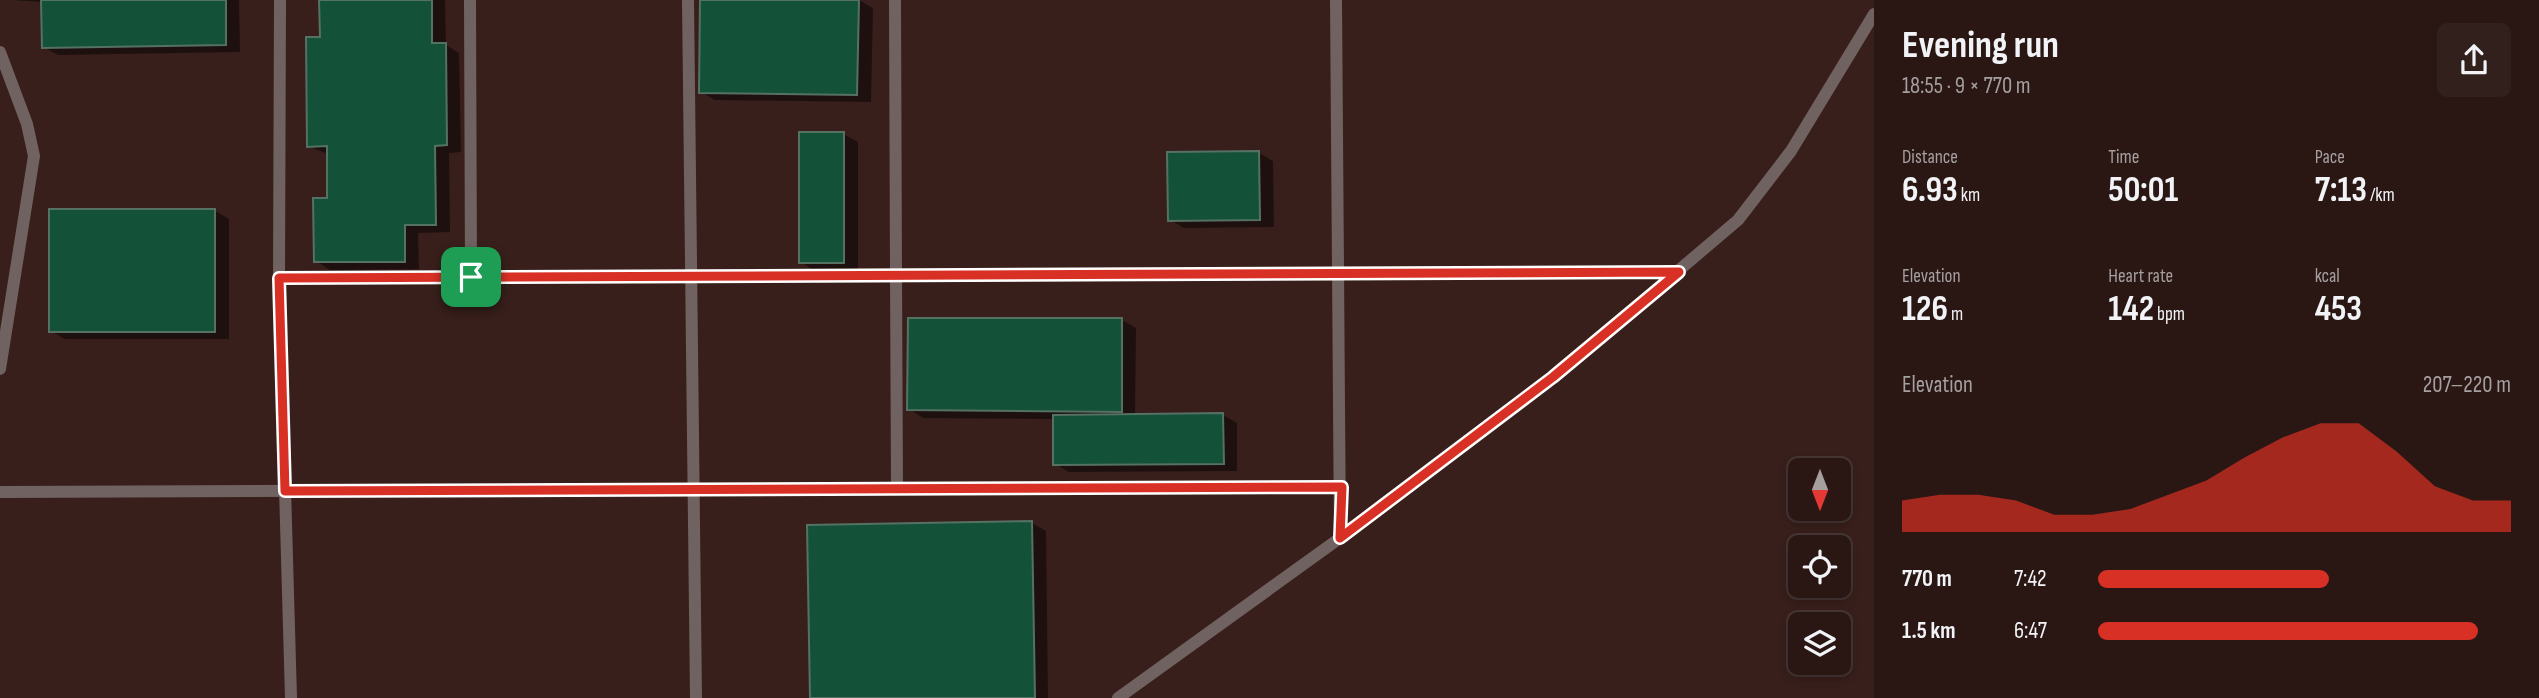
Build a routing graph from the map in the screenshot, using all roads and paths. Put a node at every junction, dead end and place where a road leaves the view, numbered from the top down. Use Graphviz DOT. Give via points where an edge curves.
graph roads {
  1 [pos="280,0"];
  2 [pos="470,0"];
  3 [pos="688,0"];
  4 [pos="895,0"];
  5 [pos="1336,0"];
  6 [pos="1874,14"];
  7 [pos="0,52"];
  8 [pos="1679,272"];
  9 [pos="1338,274"];
  10 [pos="691,276"];
  11 [pos="896,276"];
  12 [pos="471,277"];
  13 [pos="279,278"];
  14 [pos="0,369"];
  15 [pos="1342,487"];
  16 [pos="897,488"];
  17 [pos="693,489"];
  18 [pos="285,491"];
  19 [pos="0,492"];
  20 [pos="1340,538"];
  21 [pos="291,698"];
  22 [pos="696,698"];
  23 [pos="1118,698"];
  1 -- 13 [label="lane"];
  2 -- 12 [label="lane"];
  3 -- 10 [label="lane"];
  4 -- 11 [label="lane"];
  5 -- 9 [label="lane"];
  6 -- 8 [label="lane" via="1791,151 1738,220"];
  7 -- 14 [label="lane" via="34,156"];
  8 -- 9 [label="lane"];
  8 -- 20 [label="lane" via="1553,377"];
  9 -- 11 [label="lane"];
  9 -- 15 [label="lane"];
  10 -- 11 [label="lane"];
  10 -- 12 [label="lane"];
  10 -- 17 [label="lane"];
  11 -- 16 [label="lane"];
  12 -- 13 [label="lane"];
  13 -- 18 [label="lane"];
  15 -- 16 [label="lane"];
  15 -- 20 [label="lane"];
  16 -- 17 [label="lane"];
  17 -- 18 [label="lane"];
  17 -- 22 [label="lane"];
  18 -- 19 [label="lane"];
  18 -- 21 [label="lane"];
  20 -- 23 [label="lane"];
}
